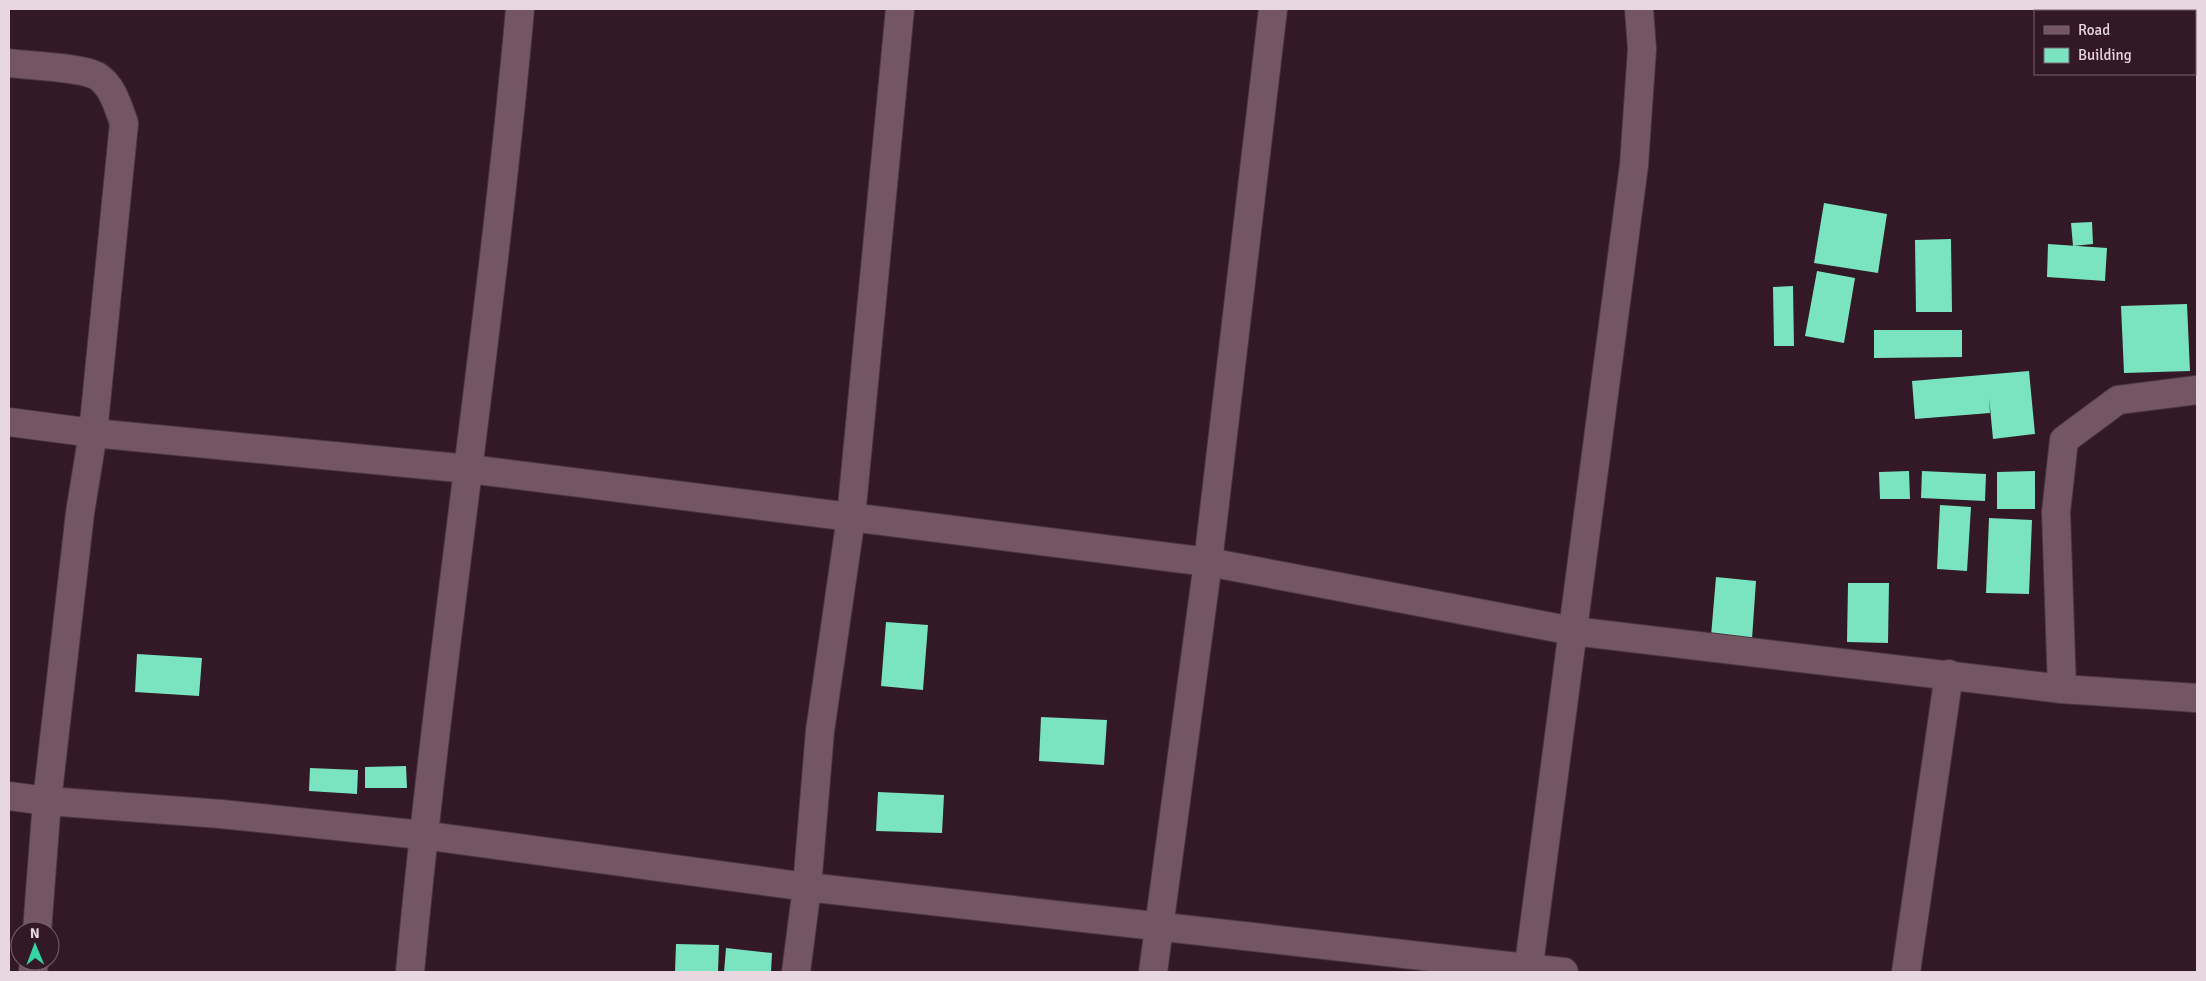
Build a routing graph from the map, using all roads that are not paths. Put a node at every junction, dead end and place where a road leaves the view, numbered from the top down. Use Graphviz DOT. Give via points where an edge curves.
graph roads {
  1 [pos="520,9"];
  2 [pos="900,9"];
  3 [pos="1273,9"];
  4 [pos="1639,9"];
  5 [pos="9,63"];
  6 [pos="2197,390"];
  7 [pos="9,422"];
  8 [pos="93,433"];
  9 [pos="470,469"];
  10 [pos="851,517"];
  11 [pos="1208,562"];
  12 [pos="1573,631"];
  13 [pos="1950,674"];
  14 [pos="2062,689"];
  15 [pos="2197,698"];
  16 [pos="9,796"];
  17 [pos="47,801"];
  18 [pos="422,835"];
  19 [pos="807,887"];
  20 [pos="38,921"];
  21 [pos="1158,926"];
  22 [pos="1529,970"];
  23 [pos="410,972"];
  24 [pos="796,972"];
  25 [pos="1153,972"];
  26 [pos="1564,972"];
  27 [pos="1906,972"];
  1 -- 9 [label="street" via="507,152"];
  2 -- 10 [label="street"];
  3 -- 11 [label="street"];
  4 -- 12 [label="street" via="1642,49 1634,165"];
  5 -- 8 [label="street" via="97,76 112,92 124,123"];
  6 -- 14 [label="street" via="2118,400 2064,440 2056,512"];
  7 -- 8 [label="street"];
  8 -- 9 [label="street"];
  8 -- 17 [label="street" via="80,513"];
  9 -- 10 [label="street"];
  9 -- 18 [label="street"];
  10 -- 11 [label="street"];
  10 -- 19 [label="street" via="820,731"];
  11 -- 12 [label="street"];
  11 -- 21 [label="street"];
  12 -- 13 [label="street"];
  12 -- 22 [label="street"];
  13 -- 14 [label="street"];
  13 -- 27 [label="street"];
  14 -- 15 [label="street"];
  16 -- 17 [label="street"];
  17 -- 18 [label="street" via="221,814"];
  17 -- 20 [label="street"];
  18 -- 19 [label="street"];
  18 -- 23 [label="street"];
  19 -- 21 [label="street"];
  19 -- 24 [label="street"];
  21 -- 22 [label="street"];
  21 -- 25 [label="street"];
  22 -- 26 [label="street"];
}
